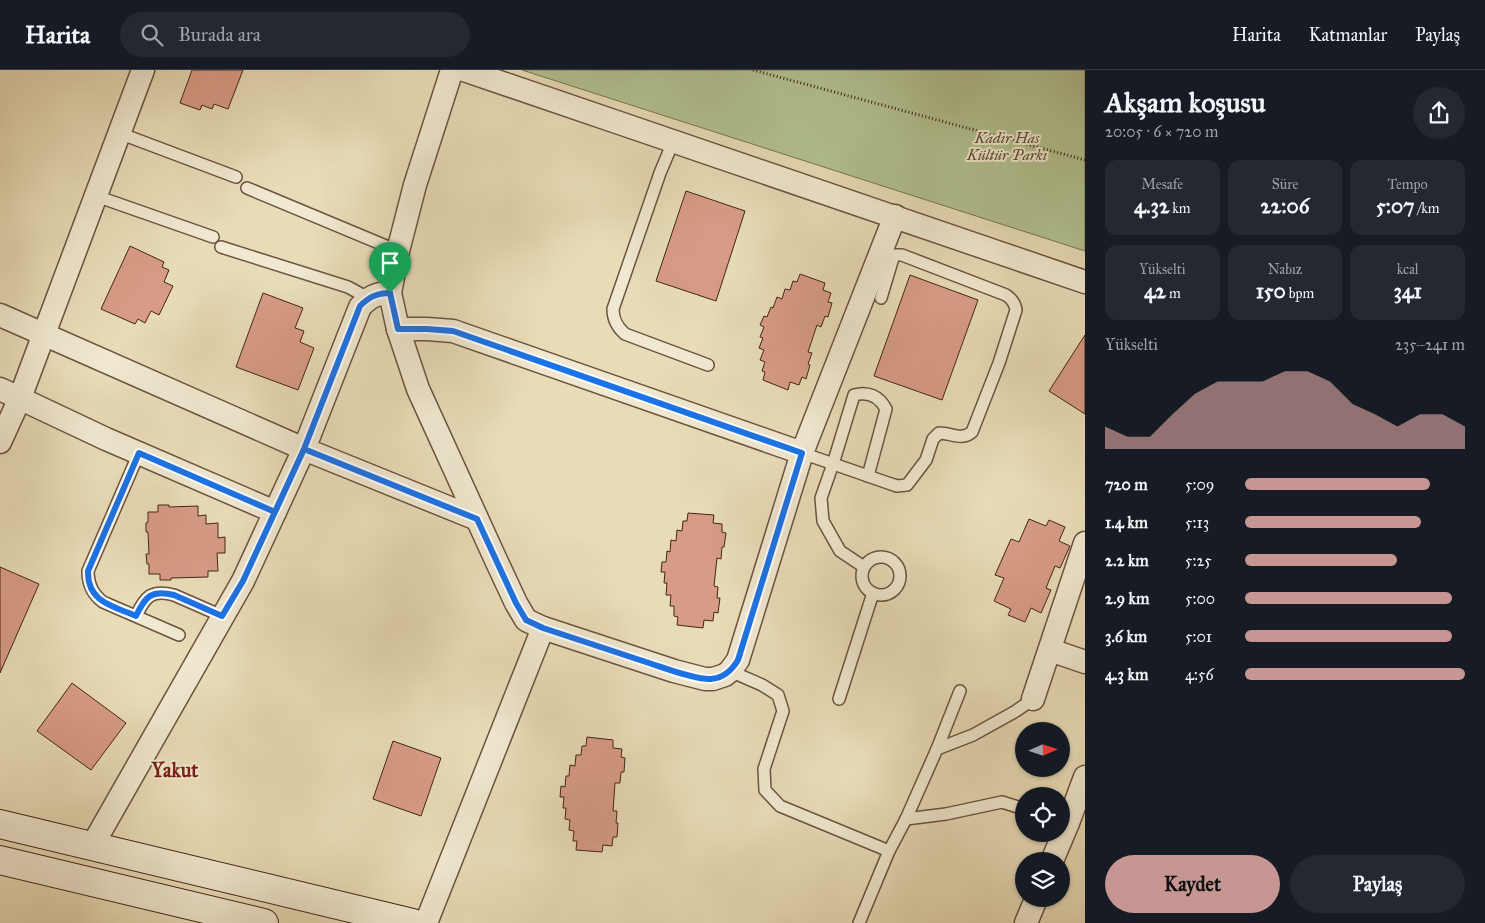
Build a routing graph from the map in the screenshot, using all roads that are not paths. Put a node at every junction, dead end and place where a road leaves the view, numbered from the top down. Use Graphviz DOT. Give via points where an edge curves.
graph roads {
  1 [pos="143,70"];
  2 [pos="452,70"];
  3 [pos="464,70"];
  4 [pos="119,133"];
  5 [pos="673,142"];
  6 [pos="236,177"];
  7 [pos="247,188"];
  8 [pos="96,196"];
  9 [pos="895,216"];
  10 [pos="213,237"];
  11 [pos="221,247"];
  12 [pos="398,251"];
  13 [pos="1085,282"];
  14 [pos="390,293"];
  15 [pos="881,298"];
  16 [pos="366,300"];
  17 [pos="0,315"];
  18 [pos="398,329"];
  19 [pos="44,334"];
  20 [pos="708,365"];
  21 [pos="10,394"];
  22 [pos="0,442"];
  23 [pos="304,449"];
  24 [pos="139,453"];
  25 [pos="802,453"];
  26 [pos="833,464"];
  27 [pos="868,476"];
  28 [pos="275,512"];
  29 [pos="477,519"];
  30 [pos="1085,543"];
  31 [pos="864,567"];
  32 [pos="873,593"];
  33 [pos="136,616"];
  34 [pos="222,616"];
  35 [pos="543,628"];
  36 [pos="179,635"];
  37 [pos="1050,650"];
  38 [pos="1085,662"];
  39 [pos="730,671"];
  40 [pos="960,691"];
  41 [pos="839,699"];
  42 [pos="1033,699"];
  43 [pos="937,748"];
  44 [pos="1085,777"];
  45 [pos="1015,806"];
  46 [pos="1072,816"];
  47 [pos="906,819"];
  48 [pos="5,822"];
  49 [pos="92,846"];
  50 [pos="890,851"];
  51 [pos="1056,852"];
  52 [pos="0,860"];
  53 [pos="1033,907"];
  54 [pos="264,923"];
  55 [pos="413,923"];
  56 [pos="426,923"];
  57 [pos="859,923"];
  58 [pos="1026,923"];
  1 -- 4 [label="street"];
  2 -- 12 [label="street" via="415,184"];
  3 -- 5 [label="street"];
  4 -- 6 [label="lane"];
  4 -- 8 [label="street"];
  5 -- 9 [label="street"];
  5 -- 20 [label="lane" via="613,315 625,334"];
  7 -- 12 [label="lane"];
  8 -- 10 [label="lane"];
  8 -- 19 [label="street"];
  9 -- 13 [label="street"];
  9 -- 25 [label="street"];
  11 -- 16 [label="lane" via="348,287"];
  12 -- 14 [label="street"];
  14 -- 16 [label="street" via="374,295"];
  14 -- 18 [label="street"];
  15 -- 27 [label="lane" via="893,258 902,254 1006,295 1016,310 972,432 959,437 939,433 933,439 926,460 907,485 897,486"];
  16 -- 23 [label="street" via="360,306"];
  17 -- 19 [label="street"];
  18 -- 25 [label="street" via="453,331"];
  18 -- 29 [label="street" via="418,389"];
  19 -- 21 [label="street"];
  19 -- 23 [label="street"];
  21 -- 22 [label="street"];
  21 -- 24 [label="street"];
  23 -- 28 [label="street"];
  23 -- 29 [label="street"];
  24 -- 28 [label="street"];
  24 -- 33 [label="lane" via="88,571 90,587 98,598"];
  25 -- 26 [label="lane"];
  25 -- 39 [label="street" via="738,660"];
  26 -- 27 [label="lane"];
  26 -- 27 [label="lane" via="854,395 871,394 886,408"];
  26 -- 31 [label="lane" via="820,498 823,521 840,551"];
  28 -- 34 [label="street" via="243,581"];
  29 -- 35 [label="street" via="526,620"];
  30 -- 37 [label="street"];
  31 -- 32 [label="lane" via="863,582"];
  31 -- 32 [label="lane" via="876,557 884,557 891,559 900,572 900,579 893,590 881,595"];
  32 -- 41 [label="lane"];
  33 -- 34 [label="lane" via="144,600 157,593 166,593"];
  33 -- 36 [label="lane"];
  34 -- 49 [label="street"];
  35 -- 39 [label="street" via="674,671 713,679"];
  35 -- 56 [label="street"];
  37 -- 38 [label="street"];
  37 -- 42 [label="street"];
  39 -- 50 [label="lane" via="778,695 783,711 764,769 765,790 780,806"];
  40 -- 43 [label="lane"];
  42 -- 43 [label="lane" via="973,735"];
  43 -- 47 [label="lane"];
  44 -- 46 [label="street"];
  45 -- 47 [label="lane" via="1002,802"];
  46 -- 51 [label="street"];
  47 -- 50 [label="lane"];
  48 -- 49 [label="street"];
  49 -- 55 [label="street"];
  50 -- 57 [label="lane"];
  52 -- 54 [label="street"];
  53 -- 58 [label="street"];
}
